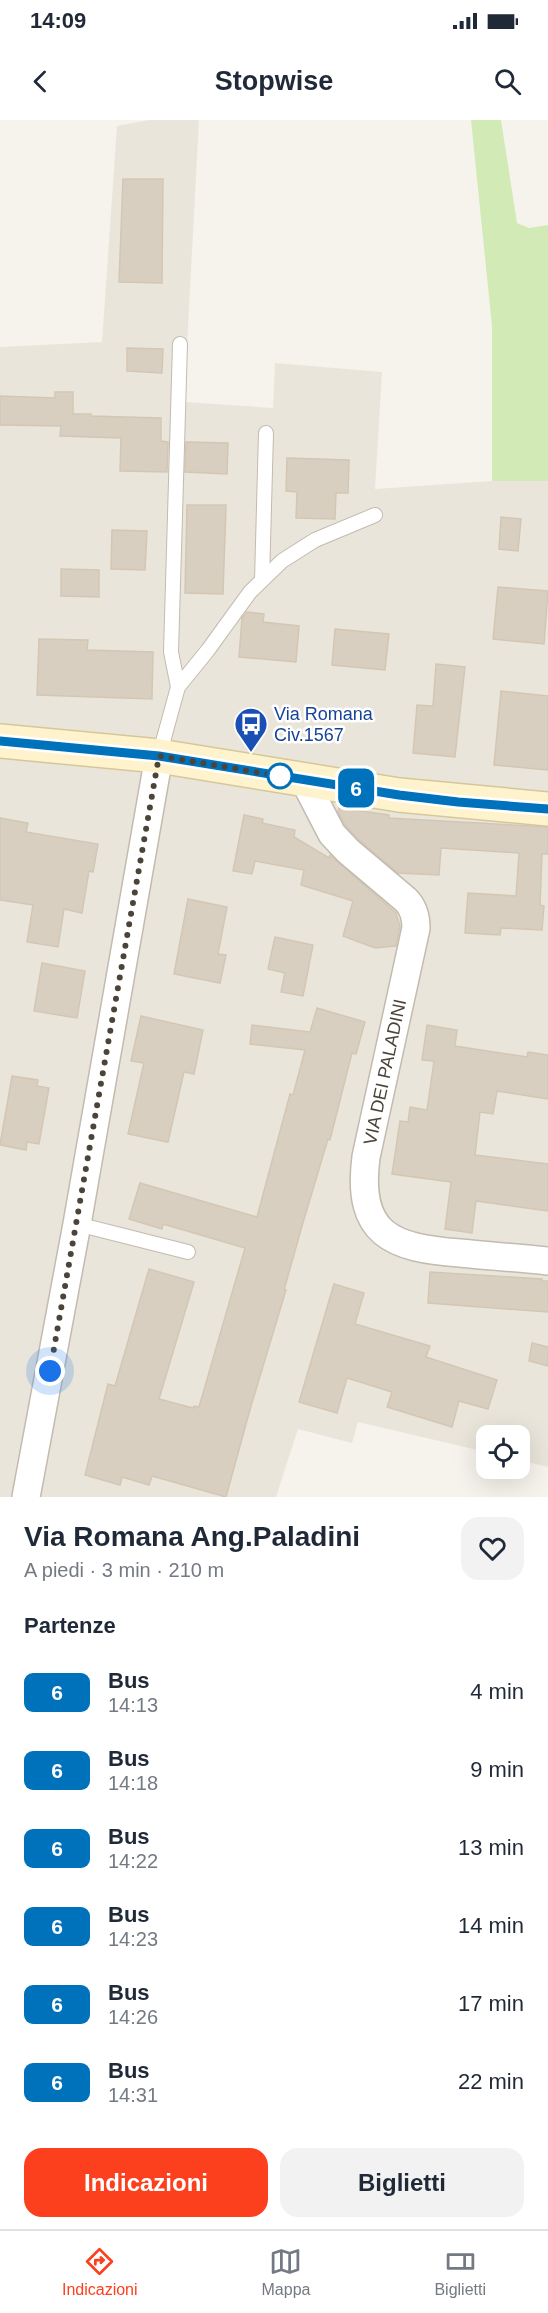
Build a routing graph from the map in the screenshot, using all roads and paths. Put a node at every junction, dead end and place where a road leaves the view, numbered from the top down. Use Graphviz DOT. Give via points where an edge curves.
graph roads {
  1 [pos="180,344"];
  2 [pos="266,433"];
  3 [pos="375,515"];
  4 [pos="262,580"];
  5 [pos="178,687"];
  6 [pos="0,741"];
  7 [pos="159,756"];
  8 [pos="304,780"];
  9 [pos="548,809"];
  10 [pos="77,1224"];
  11 [pos="188,1252"];
  12 [pos="548,1261"];
  13 [pos="26,1497"];
  1 -- 5 [label="lane" via="171,652"];
  2 -- 4 [label="lane"];
  3 -- 4 [label="lane" via="315,540 282,561"];
  4 -- 5 [label="lane"];
  5 -- 7 [label="lane"];
  6 -- 7 [label="main road"];
  7 -- 8 [label="main road"];
  7 -- 10 [label="street"];
  8 -- 9 [label="main road" via="458,802"];
  8 -- 12 [label="street, VIA DEI PALADINI" via="332,834 406,900 415,917 416,928 366,1157 364,1191 371,1218 390,1238 422,1250"];
  10 -- 11 [label="lane"];
  10 -- 13 [label="street"];
}
